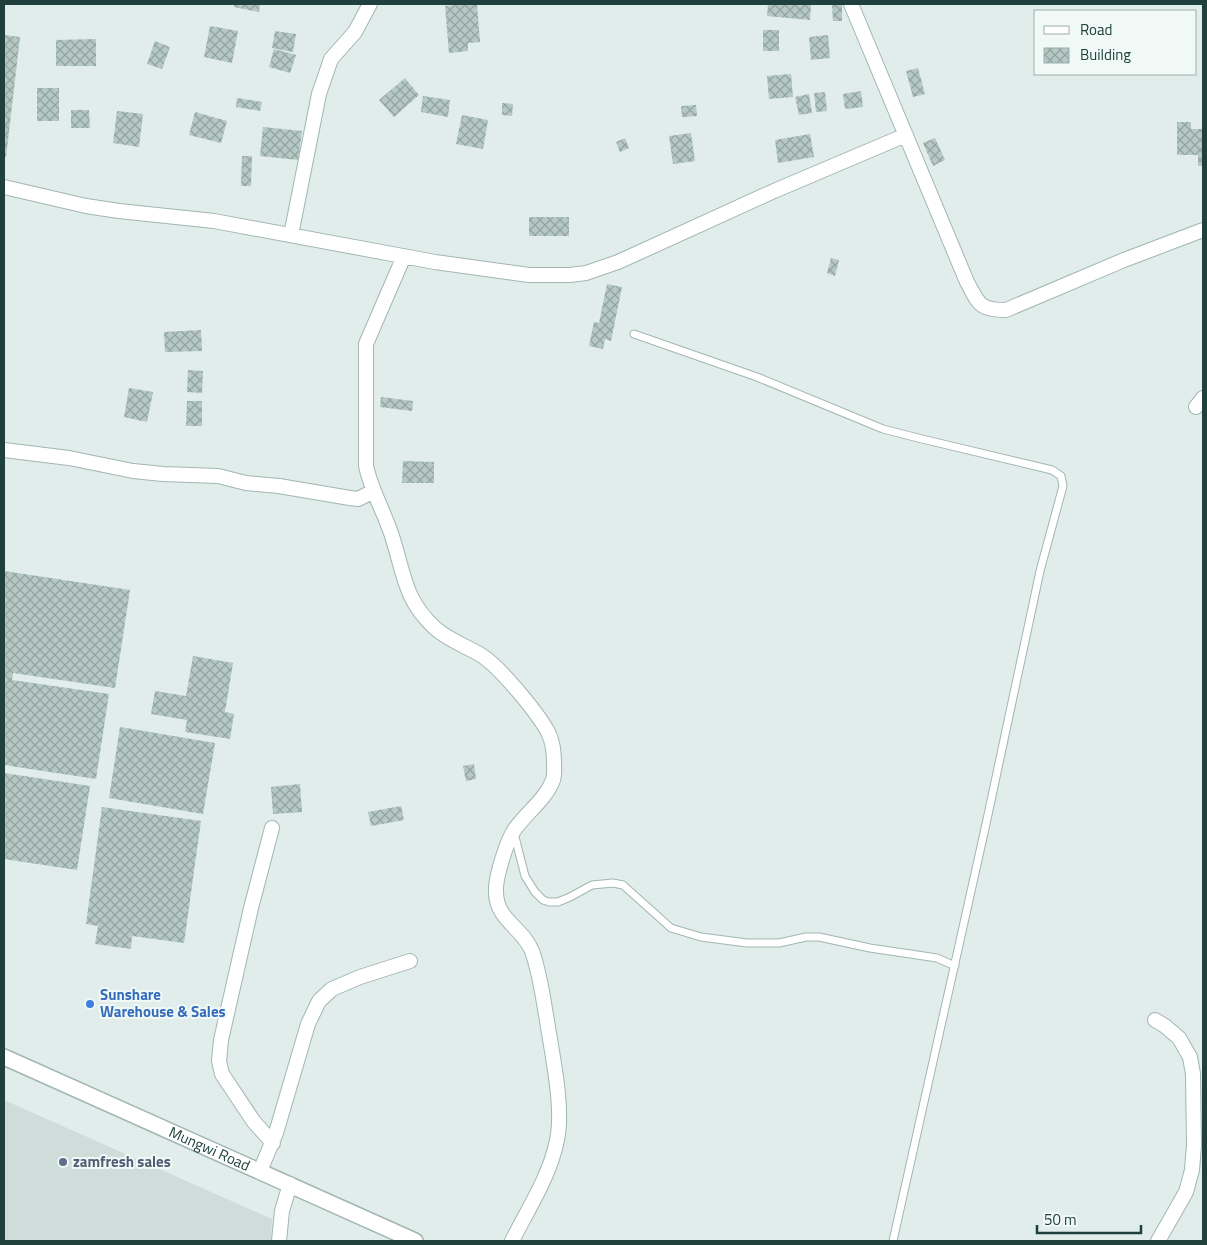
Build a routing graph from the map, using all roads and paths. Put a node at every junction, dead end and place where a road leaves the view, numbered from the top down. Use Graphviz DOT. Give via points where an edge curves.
graph roads {
  1 [pos="370,4"];
  2 [pos="851,4"];
  3 [pos="906,135"];
  4 [pos="4,187"];
  5 [pos="1203,230"];
  6 [pos="291,235"];
  7 [pos="404,256"];
  8 [pos="634,334"];
  9 [pos="4,450"];
  10 [pos="374,491"];
  11 [pos="272,828"];
  12 [pos="513,831"];
  13 [pos="410,961"];
  14 [pos="955,966"];
  15 [pos="1155,1020"];
  16 [pos="4,1057"];
  17 [pos="273,1143"];
  18 [pos="260,1171"];
  19 [pos="290,1184"];
  20 [pos="279,1241"];
  21 [pos="416,1241"];
  22 [pos="512,1241"];
  23 [pos="893,1241"];
  24 [pos="1158,1241"];
  1 -- 6 [label="street" via="355,32 330,59 319,94"];
  2 -- 3 [label="street"];
  3 -- 5 [label="street" via="967,282 978,303 991,310 1019,306"];
  3 -- 7 [label="street" via="586,273 529,275"];
  4 -- 6 [label="street" via="86,206 207,220"];
  6 -- 7 [label="street"];
  7 -- 10 [label="street" via="366,344 366,466"];
  8 -- 14 [label="lane" via="884,428 1052,470 1061,476 1063,486 1040,571"];
  9 -- 10 [label="street" via="70,458 133,471 218,476 350,498"];
  10 -- 12 [label="street" via="413,602 435,628 497,667 549,734 554,778 546,794"];
  11 -- 17 [label="street" via="251,908 219,1061 222,1074 254,1122"];
  12 -- 14 [label="lane" via="525,876 535,892 549,902 558,902 592,885 612,883 624,885 671,928 701,937 779,943 819,937 937,958"];
  12 -- 22 [label="street" via="498,876 497,904 533,953 553,1061 559,1126 548,1168"];
  13 -- 17 [label="street" via="360,977 332,989 319,1000 308,1024"];
  14 -- 23 [label="lane"];
  15 -- 24 [label="street" via="1179,1038 1190,1057 1194,1145 1186,1192"];
  16 -- 18 [label="street, Mungwi Road"];
  17 -- 18 [label="street"];
  18 -- 19 [label="street, Mungwi Road"];
  19 -- 20 [label="street" via="282,1211"];
  19 -- 21 [label="street, Mungwi Road"];
}
